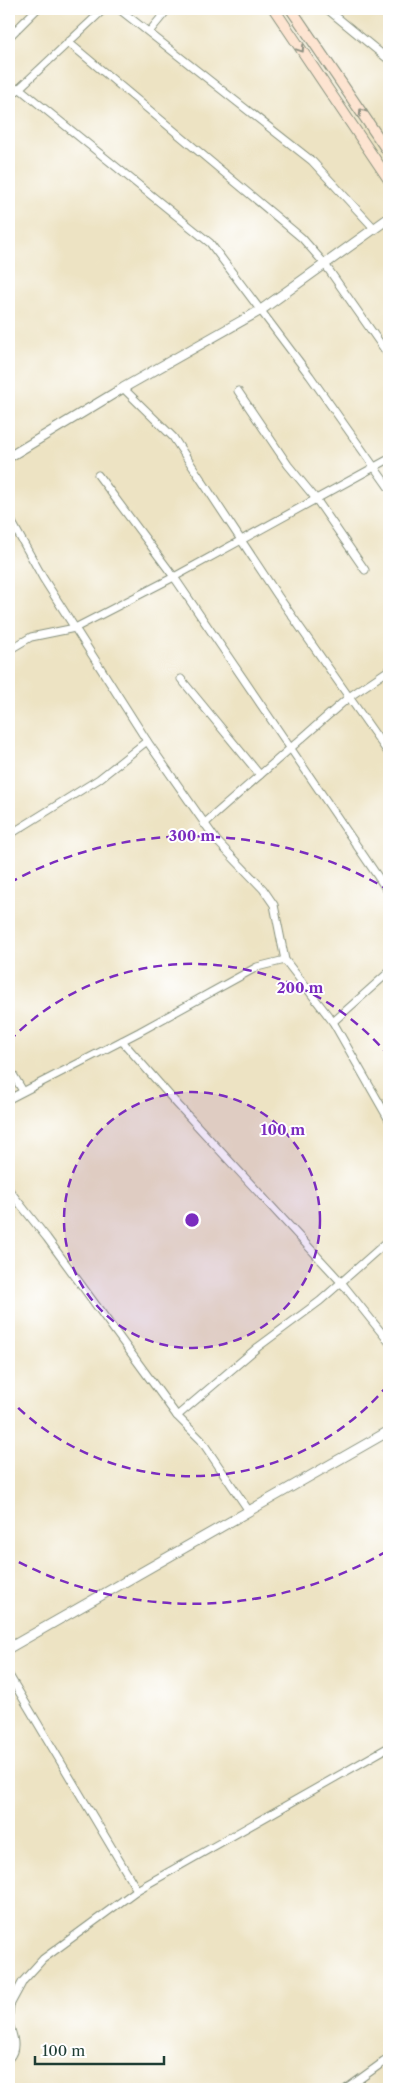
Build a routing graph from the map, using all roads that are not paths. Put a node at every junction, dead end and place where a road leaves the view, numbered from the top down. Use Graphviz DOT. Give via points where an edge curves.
graph roads {
  1 [pos="37,9"];
  2 [pos="104,9"];
  3 [pos="120,9"];
  4 [pos="168,9"];
  5 [pos="274,9"];
  6 [pos="291,9"];
  7 [pos="327,9"];
  8 [pos="149,32"];
  9 [pos="9,36"];
  10 [pos="68,42"];
  11 [pos="389,60"];
  12 [pos="19,88"];
  13 [pos="9,98"];
  14 [pos="389,153"];
  15 [pos="389,180"];
  16 [pos="389,218"];
  17 [pos="374,228"];
  18 [pos="324,264"];
  19 [pos="261,310"];
  20 [pos="389,356"];
  21 [pos="122,388"];
  22 [pos="238,391"];
  23 [pos="9,457"];
  24 [pos="389,459"];
  25 [pos="374,467"];
  26 [pos="98,475"];
  27 [pos="389,488"];
  28 [pos="316,499"];
  29 [pos="9,517"];
  30 [pos="240,539"];
  31 [pos="364,570"];
  32 [pos="174,577"];
  33 [pos="75,628"];
  34 [pos="9,650"];
  35 [pos="389,670"];
  36 [pos="181,679"];
  37 [pos="349,697"];
  38 [pos="147,741"];
  39 [pos="290,750"];
  40 [pos="389,754"];
  41 [pos="260,775"];
  42 [pos="204,824"];
  43 [pos="9,835"];
  44 [pos="389,893"];
  45 [pos="285,960"];
  46 [pos="389,972"];
  47 [pos="334,1022"];
  48 [pos="122,1041"];
  49 [pos="9,1068"];
  50 [pos="23,1092"];
  51 [pos="9,1099"];
  52 [pos="389,1120"];
  53 [pos="9,1190"];
  54 [pos="389,1240"];
  55 [pos="341,1282"];
  56 [pos="389,1342"];
  57 [pos="177,1416"];
  58 [pos="389,1431"];
  59 [pos="250,1511"];
  60 [pos="9,1648"];
  61 [pos="9,1675"];
  62 [pos="389,1747"];
  63 [pos="137,1890"];
  64 [pos="9,2014"];
  65 [pos="9,2024"];
  66 [pos="9,2058"];
  67 [pos="389,2058"];
  68 [pos="346,2089"];
  1 -- 9 [label="street"];
  2 -- 10 [label="street"];
  3 -- 8 [label="street"];
  4 -- 8 [label="street"];
  5 -- 15 [label="main road, one-way"];
  14 -- 6 [label="main road, one-way"];
  7 -- 11 [label="street"];
  8 -- 17 [label="street" via="312,161"];
  10 -- 12 [label="street"];
  10 -- 18 [label="street" via="302,238"];
  12 -- 13 [label="street"];
  12 -- 19 [label="street" via="210,243"];
  16 -- 17 [label="street"];
  17 -- 18 [label="street"];
  18 -- 19 [label="street"];
  18 -- 20 [label="street"];
  19 -- 21 [label="street"];
  19 -- 25 [label="street"];
  21 -- 23 [label="street"];
  21 -- 30 [label="street" via="173,437"];
  22 -- 28 [label="street" via="288,465"];
  24 -- 25 [label="street"];
  25 -- 27 [label="street"];
  25 -- 28 [label="street"];
  26 -- 32 [label="street"];
  28 -- 30 [label="street"];
  28 -- 31 [label="street"];
  29 -- 33 [label="street"];
  30 -- 32 [label="street"];
  30 -- 37 [label="street"];
  32 -- 33 [label="street"];
  32 -- 39 [label="street"];
  33 -- 34 [label="street" via="32,637"];
  33 -- 38 [label="street"];
  35 -- 37 [label="street"];
  36 -- 41 [label="street"];
  37 -- 39 [label="street"];
  37 -- 40 [label="street"];
  38 -- 42 [label="street"];
  38 -- 43 [label="street" via="99,779"];
  39 -- 41 [label="street"];
  39 -- 44 [label="street"];
  41 -- 42 [label="street"];
  42 -- 45 [label="street" via="274,905"];
  45 -- 47 [label="street"];
  45 -- 48 [label="street" via="257,967"];
  46 -- 47 [label="street"];
  47 -- 52 [label="street"];
  48 -- 50 [label="street"];
  48 -- 55 [label="street"];
  49 -- 50 [label="street"];
  50 -- 51 [label="street"];
  53 -- 57 [label="street"];
  54 -- 55 [label="street"];
  55 -- 56 [label="street"];
  55 -- 57 [label="street"];
  57 -- 59 [label="street" via="201,1440"];
  58 -- 59 [label="street"];
  59 -- 60 [label="street"];
  61 -- 63 [label="street"];
  62 -- 63 [label="street"];
  63 -- 64 [label="street" via="43,1959 23,1981 10,2005"];
  65 -- 66 [label="street" via="15,2039"];
  67 -- 68 [label="street"];
}
